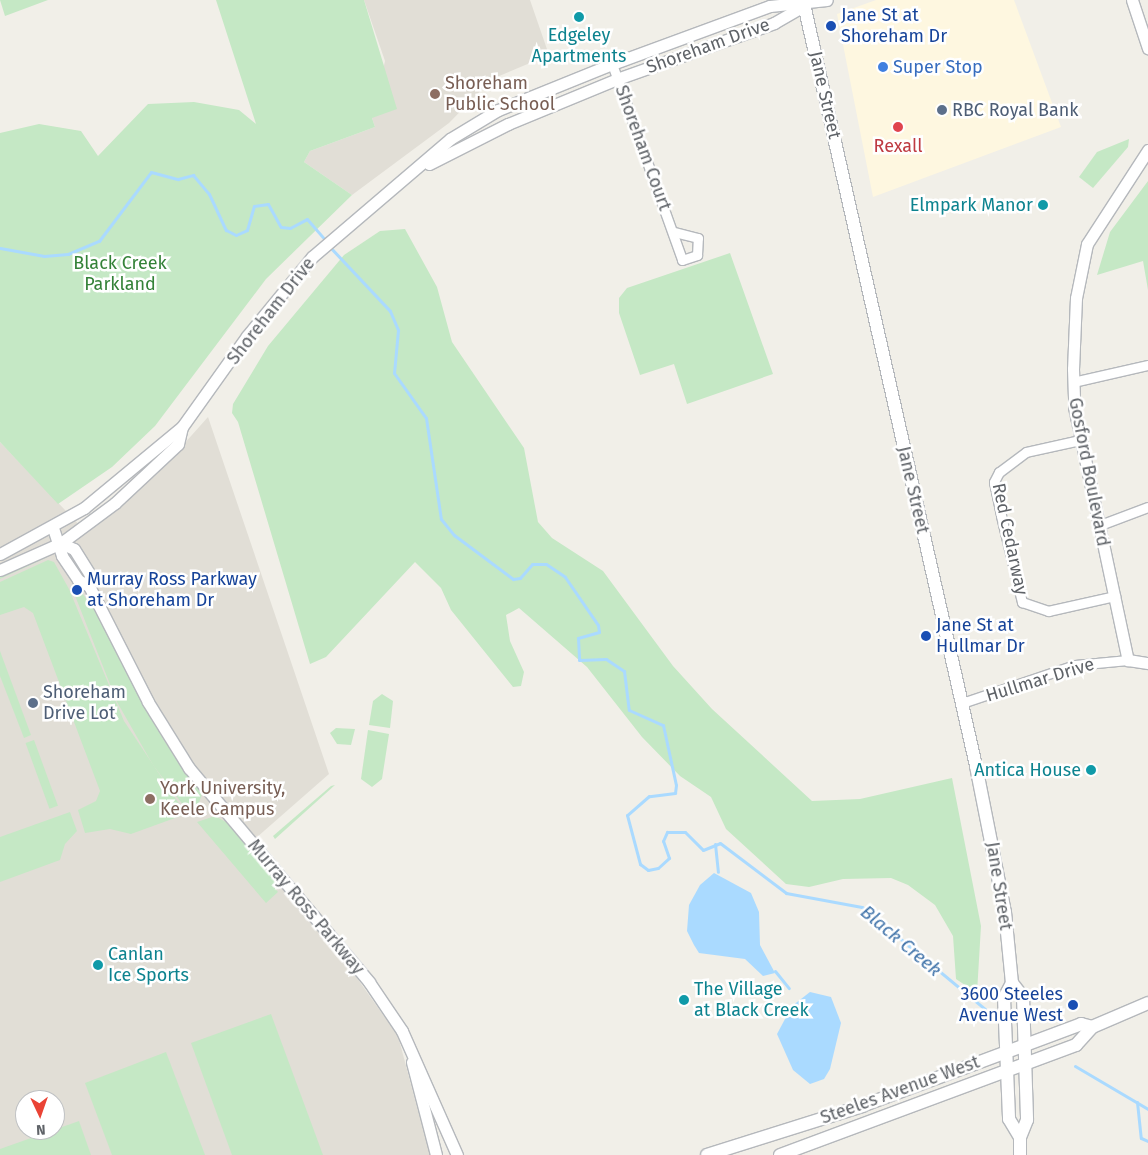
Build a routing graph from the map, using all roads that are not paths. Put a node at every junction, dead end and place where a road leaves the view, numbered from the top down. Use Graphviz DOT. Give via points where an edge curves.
graph roads {
  1 [pos="827,0"];
  2 [pos="1132,0"];
  3 [pos="803,3"];
  4 [pos="1148,48"];
  5 [pos="612,64"];
  6 [pos="617,79"];
  7 [pos="1148,150"];
  8 [pos="420,168"];
  9 [pos="674,232"];
  10 [pos="1148,365"];
  11 [pos="1073,382"];
  12 [pos="182,427"];
  13 [pos="1080,440"];
  14 [pos="1148,508"];
  15 [pos="1100,525"];
  16 [pos="53,528"];
  17 [pos="61,543"];
  18 [pos="0,554"];
  19 [pos="0,570"];
  20 [pos="1115,596"];
  21 [pos="1128,660"];
  22 [pos="1148,663"];
  23 [pos="962,703"];
  24 [pos="1012,983"];
  25 [pos="1148,1003"];
  26 [pos="1092,1027"];
  27 [pos="1024,1045"];
  28 [pos="411,1052"];
  29 [pos="1006,1052"];
  30 [pos="1025,1065"];
  31 [pos="1007,1072"];
  32 [pos="1020,1137"];
  33 [pos="436,1155"];
  34 [pos="457,1155"];
  35 [pos="707,1155"];
  36 [pos="780,1155"];
  37 [pos="1020,1155"];
  1 -- 3 [label="street, Shoreham Drive"];
  2 -- 4 [label="street"];
  3 -- 5 [label="street, Shoreham Drive" via="770,6"];
  3 -- 6 [label="street, Shoreham Drive" via="774,23"];
  3 -- 23 [label="main road, Jane Street"];
  5 -- 6 [label="street, Shoreham Court"];
  5 -- 8 [label="street, Shoreham Drive" via="498,110 450,138"];
  6 -- 8 [label="street, Shoreham Drive" via="508,124"];
  6 -- 9 [label="street, Shoreham Court"];
  7 -- 11 [label="street, Gosford Boulevard" via="1087,244 1076,298"];
  8 -- 12 [label="street, Shoreham Drive" via="312,257 247,336"];
  10 -- 11 [label="street"];
  11 -- 13 [label="street, Gosford Boulevard"];
  12 -- 16 [label="street, Shoreham Drive" via="118,483"];
  12 -- 17 [label="street, Shoreham Drive" via="178,444 162,461"];
  13 -- 15 [label="street, Gosford Boulevard"];
  13 -- 20 [label="street, Red Cedarway" via="1026,452 999,472 994,482 1001,516 1022,602 1048,610"];
  14 -- 15 [label="street"];
  15 -- 20 [label="street, Gosford Boulevard"];
  16 -- 17 [label="street, Murray Ross Parkway"];
  16 -- 18 [label="street, Shoreham Drive"];
  17 -- 19 [label="street, Shoreham Drive"];
  17 -- 28 [label="street, Murray Ross Parkway" via="62,556 78,580 89,586 148,702 189,768 369,982"];
  20 -- 21 [label="street, Gosford Boulevard"];
  21 -- 22 [label="street, Hullmar Drive"];
  21 -- 23 [label="street, Hullmar Drive" via="1076,665"];
  23 -- 24 [label="main road, Jane Street" via="998,874"];
  24 -- 27 [label="main road, Jane Street" via="1023,997"];
  24 -- 29 [label="main road, Jane Street" via="1004,998"];
  25 -- 26 [label="main road, Steeles Avenue West"];
  26 -- 27 [label="main road, Steeles Avenue West" via="1080,1024"];
  26 -- 30 [label="main road, Steeles Avenue West" via="1076,1045"];
  27 -- 29 [label="main road, Steeles Avenue West"];
  27 -- 30 [label="main road, Jane Street"];
  28 -- 33 [label="street, Murray Ross Parkway" via="418,1096"];
  28 -- 34 [label="street, Murray Ross Parkway"];
  29 -- 31 [label="main road, Jane Street"];
  29 -- 35 [label="main road, Steeles Avenue West" via="862,1106"];
  30 -- 31 [label="main road, Steeles Avenue West"];
  30 -- 32 [label="main road, Jane Street" via="1027,1120"];
  31 -- 32 [label="main road, Jane Street" via="1009,1119"];
  31 -- 36 [label="main road, Steeles Avenue West"];
  32 -- 37 [label="main road, Jane Street"];
}
